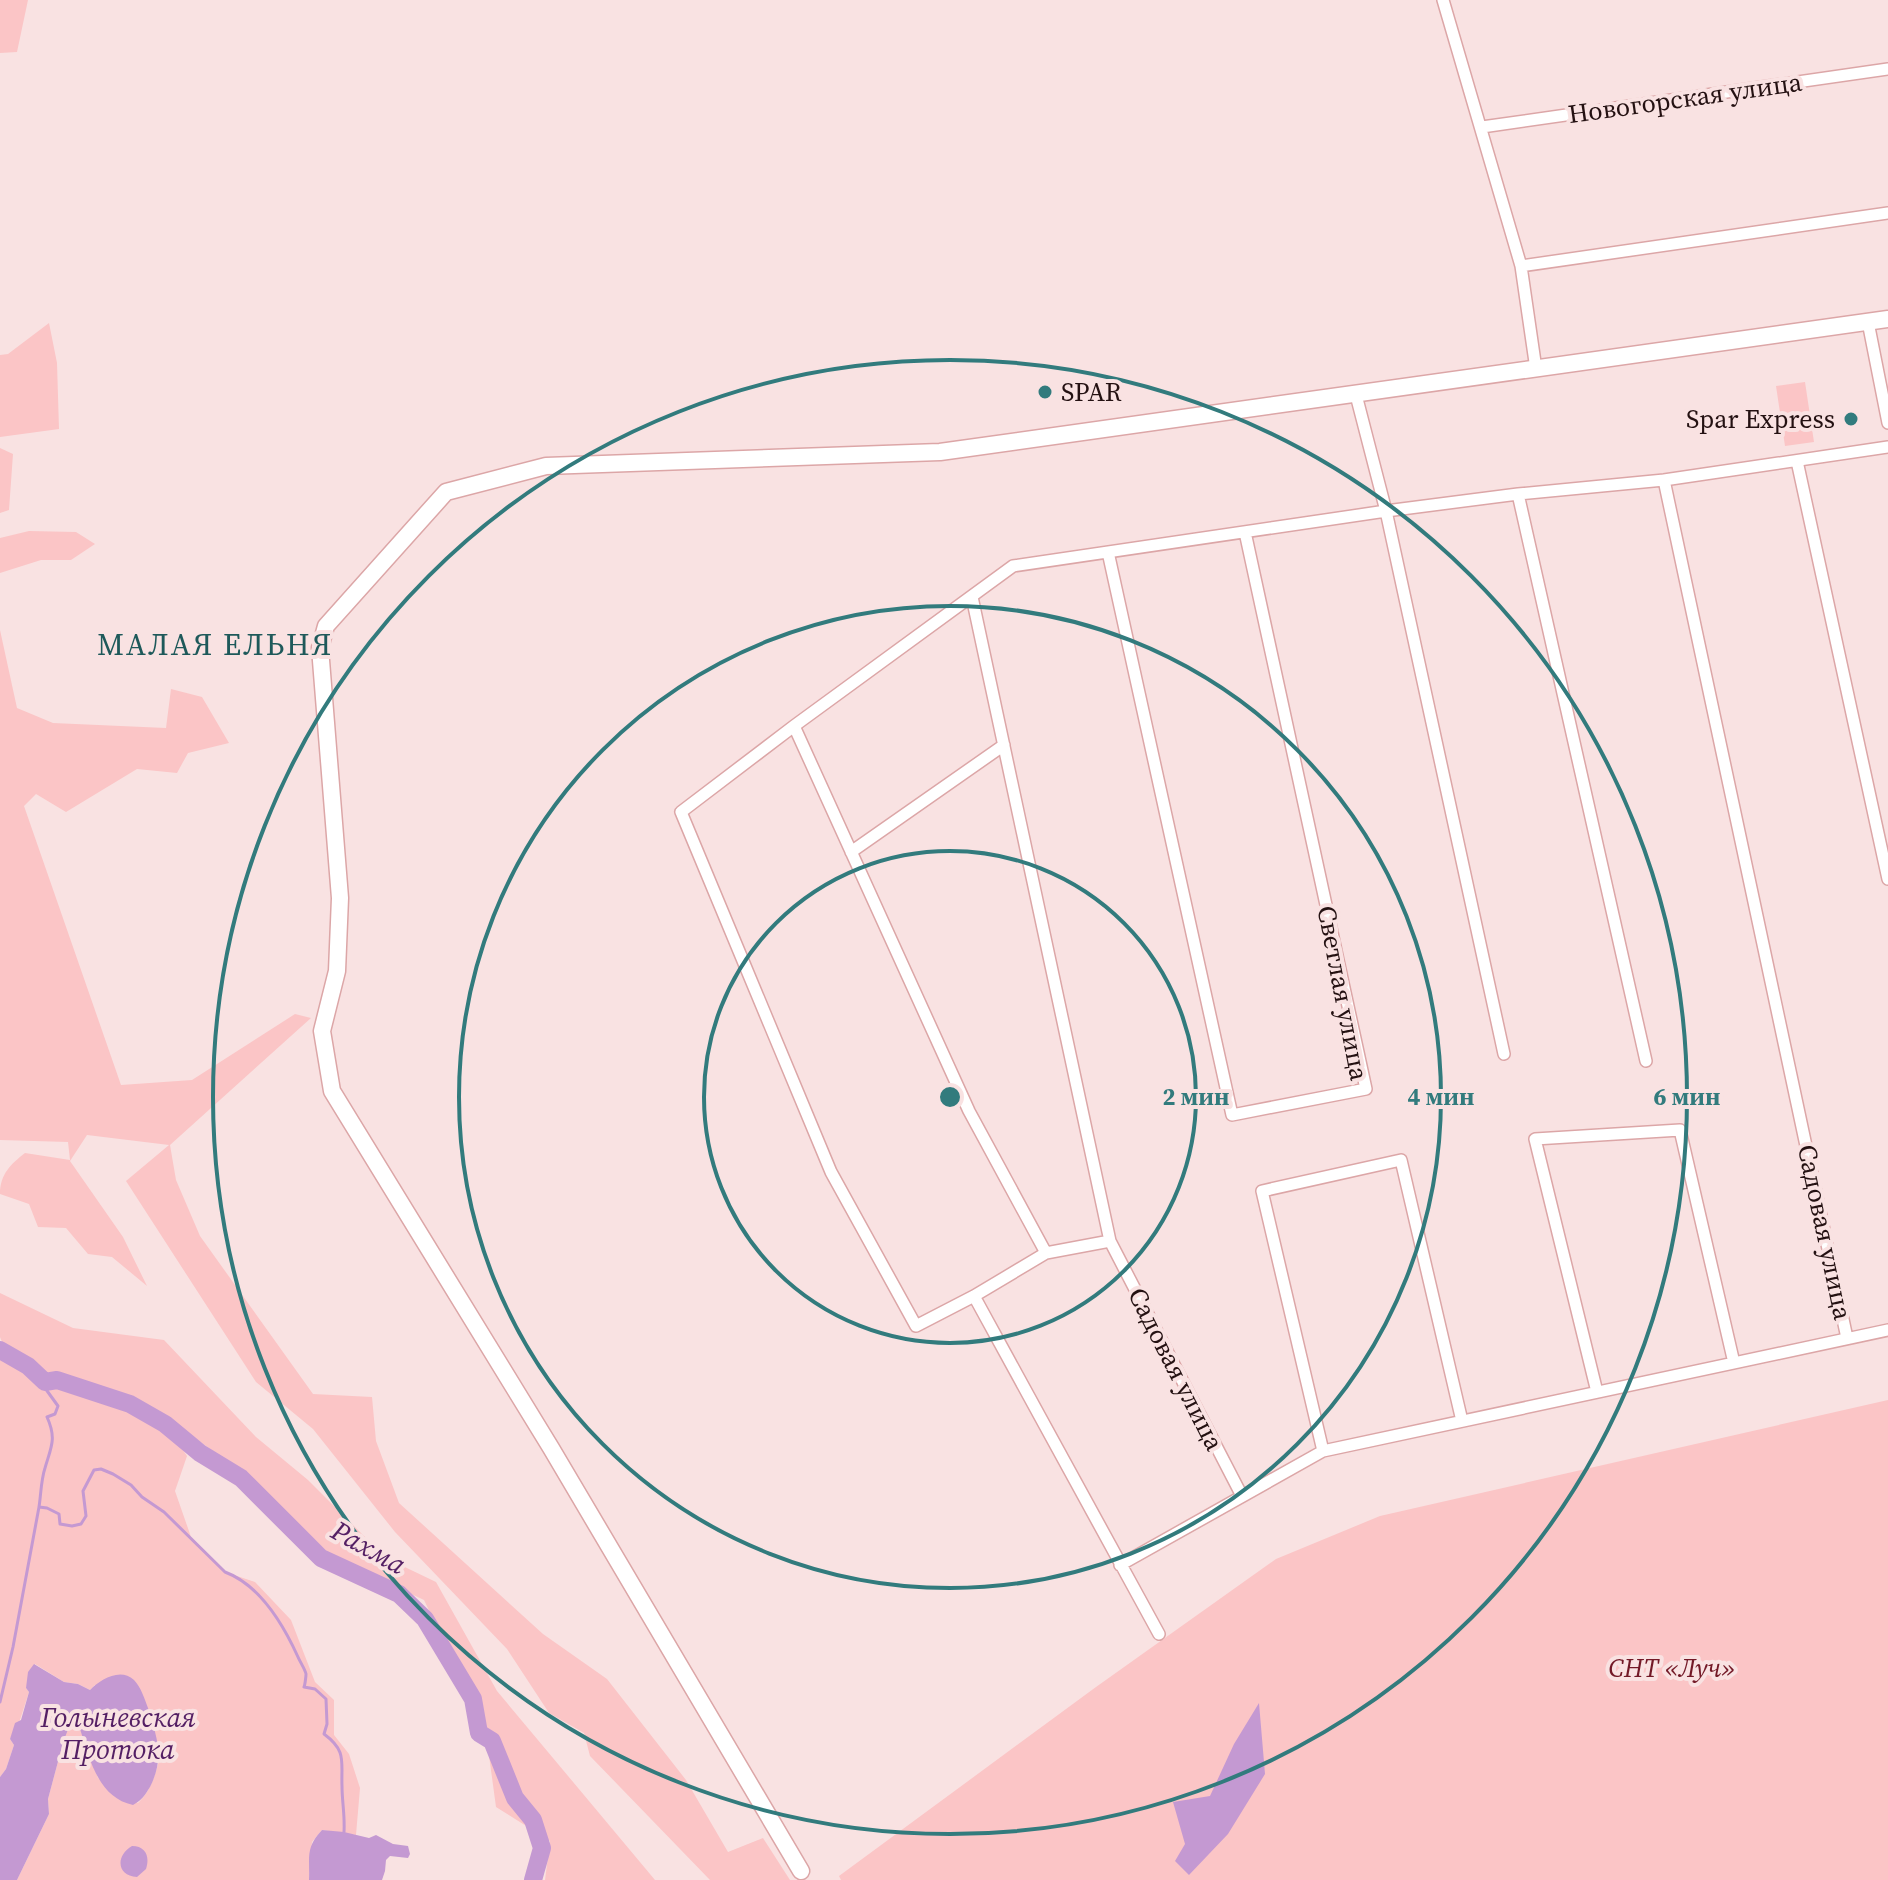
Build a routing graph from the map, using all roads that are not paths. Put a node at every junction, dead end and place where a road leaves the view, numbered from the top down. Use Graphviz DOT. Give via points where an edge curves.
graph roads {
  1 [pos="1443,0"];
  2 [pos="1888,69"];
  3 [pos="1482,127"];
  4 [pos="1888,213"];
  5 [pos="1521,266"];
  6 [pos="1888,319"];
  7 [pos="1868,322"];
  8 [pos="1536,369"];
  9 [pos="1356,395"];
  10 [pos="1888,423"];
  11 [pos="1888,447"];
  12 [pos="1797,461"];
  13 [pos="1664,480"];
  14 [pos="1518,494"];
  15 [pos="1386,511"];
  16 [pos="1245,532"];
  17 [pos="1108,552"];
  18 [pos="972,597"];
  19 [pos="794,726"];
  20 [pos="1004,745"];
  21 [pos="851,852"];
  22 [pos="1888,879"];
  23 [pos="1504,1054"];
  24 [pos="1646,1061"];
  25 [pos="1110,1241"];
  26 [pos="1046,1253"];
  27 [pos="974,1296"];
  28 [pos="1888,1330"];
  29 [pos="1847,1338"];
  30 [pos="1734,1363"];
  31 [pos="1597,1392"];
  32 [pos="1462,1421"];
  33 [pos="1323,1451"];
  34 [pos="1242,1496"];
  35 [pos="1120,1565"];
  36 [pos="1159,1634"];
  37 [pos="801,1871"];
  1 -- 3 [label="street"];
  2 -- 3 [label="street, Новогорская улица"];
  3 -- 5 [label="street"];
  4 -- 5 [label="street"];
  5 -- 8 [label="street"];
  6 -- 7 [label="street"];
  7 -- 8 [label="street"];
  7 -- 10 [label="street"];
  8 -- 9 [label="street"];
  9 -- 15 [label="street"];
  9 -- 37 [label="street" via="920,454 546,466 446,492 326,626 320,648 340,898 337,971 322,1031 332,1091"];
  11 -- 12 [label="street"];
  12 -- 13 [label="street"];
  12 -- 22 [label="street"];
  13 -- 14 [label="street"];
  13 -- 29 [label="street, Садовая улица"];
  14 -- 15 [label="street"];
  14 -- 24 [label="street"];
  15 -- 16 [label="street"];
  15 -- 23 [label="street"];
  16 -- 17 [label="street"];
  16 -- 17 [label="street, Светлая улица" via="1366,1089 1232,1115"];
  17 -- 18 [label="street" via="1013,566"];
  18 -- 19 [label="street"];
  18 -- 20 [label="street"];
  19 -- 21 [label="street"];
  19 -- 27 [label="street" via="681,812 831,1172 916,1326"];
  20 -- 21 [label="street"];
  20 -- 25 [label="street"];
  21 -- 26 [label="street" via="969,1111"];
  25 -- 26 [label="street"];
  25 -- 34 [label="street, Садовая улица"];
  26 -- 27 [label="street"];
  27 -- 35 [label="street"];
  28 -- 29 [label="street, Садовая улица"];
  29 -- 30 [label="street, Садовая улица"];
  30 -- 31 [label="street, Садовая улица"];
  30 -- 31 [label="street" via="1680,1130 1535,1139"];
  31 -- 32 [label="street, Садовая улица"];
  32 -- 33 [label="street, Садовая улица"];
  32 -- 33 [label="street" via="1401,1160 1262,1191"];
  33 -- 34 [label="street, Садовая улица"];
  34 -- 35 [label="street, Садовая улица"];
  35 -- 36 [label="street"];
}
